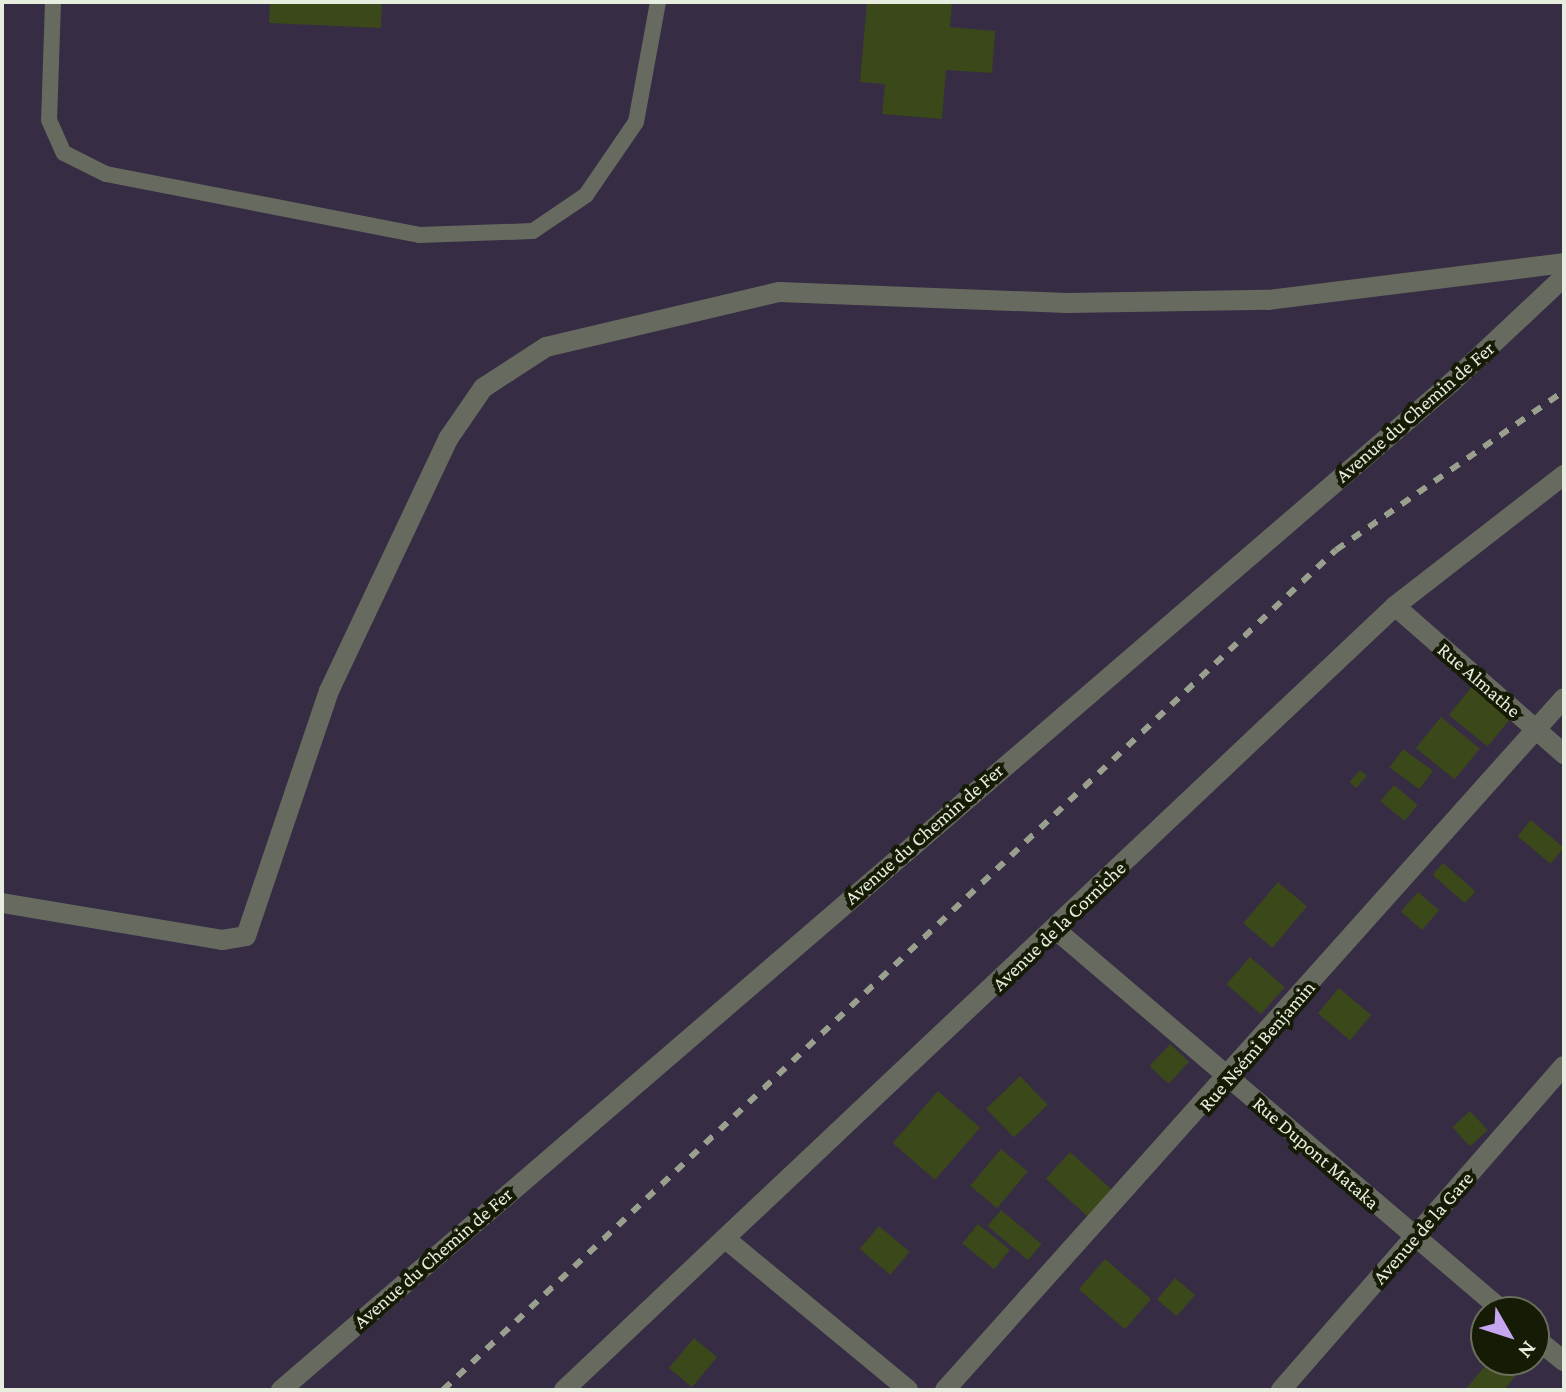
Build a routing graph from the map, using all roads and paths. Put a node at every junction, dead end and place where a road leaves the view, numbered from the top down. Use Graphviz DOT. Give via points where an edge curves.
graph roads {
  1 [pos="53,2"];
  2 [pos="658,2"];
  3 [pos="1564,263"];
  4 [pos="1564,277"];
  5 [pos="1564,475"];
  6 [pos="1395,606"];
  7 [pos="1564,698"];
  8 [pos="1535,729"];
  9 [pos="1564,754"];
  10 [pos="2,903"];
  11 [pos="1056,930"];
  12 [pos="1564,1066"];
  13 [pos="1230,1077"];
  14 [pos="1414,1239"];
  15 [pos="727,1240"];
  16 [pos="1484,1296"];
  17 [pos="281,1390"];
  18 [pos="564,1390"];
  19 [pos="908,1390"];
  20 [pos="945,1390"];
  21 [pos="1281,1390"];
  1 -- 2 [label="lane" via="49,120 64,153 106,174 419,235 533,231 586,195 636,122"];
  3 -- 10 [label="street" via="1268,300 1067,303 779,292 546,347 483,388 448,439 329,691 246,936 222,940"];
  4 -- 17 [label="street, Avenue du Chemin de Fer" via="1451,383"];
  5 -- 6 [label="street, Avenue de la Corniche"];
  6 -- 8 [label="street, Rue Almathe"];
  6 -- 11 [label="street, Avenue de la Corniche"];
  7 -- 8 [label="street, Rue Nsémi Benjamin"];
  8 -- 9 [label="street, Rue Almathe"];
  8 -- 13 [label="street, Rue Nsémi Benjamin"];
  11 -- 13 [label="street, Rue Dupont Mataka"];
  11 -- 15 [label="street, Avenue de la Corniche"];
  12 -- 14 [label="street, Avenue de la Gare"];
  13 -- 14 [label="street, Rue Dupont Mataka"];
  13 -- 20 [label="street, Rue Nsémi Benjamin"];
  14 -- 16 [label="street, Rue Dupont Mataka"];
  14 -- 21 [label="street, Avenue de la Gare"];
  15 -- 18 [label="street, Avenue de la Corniche"];
  15 -- 19 [label="street"];
}
